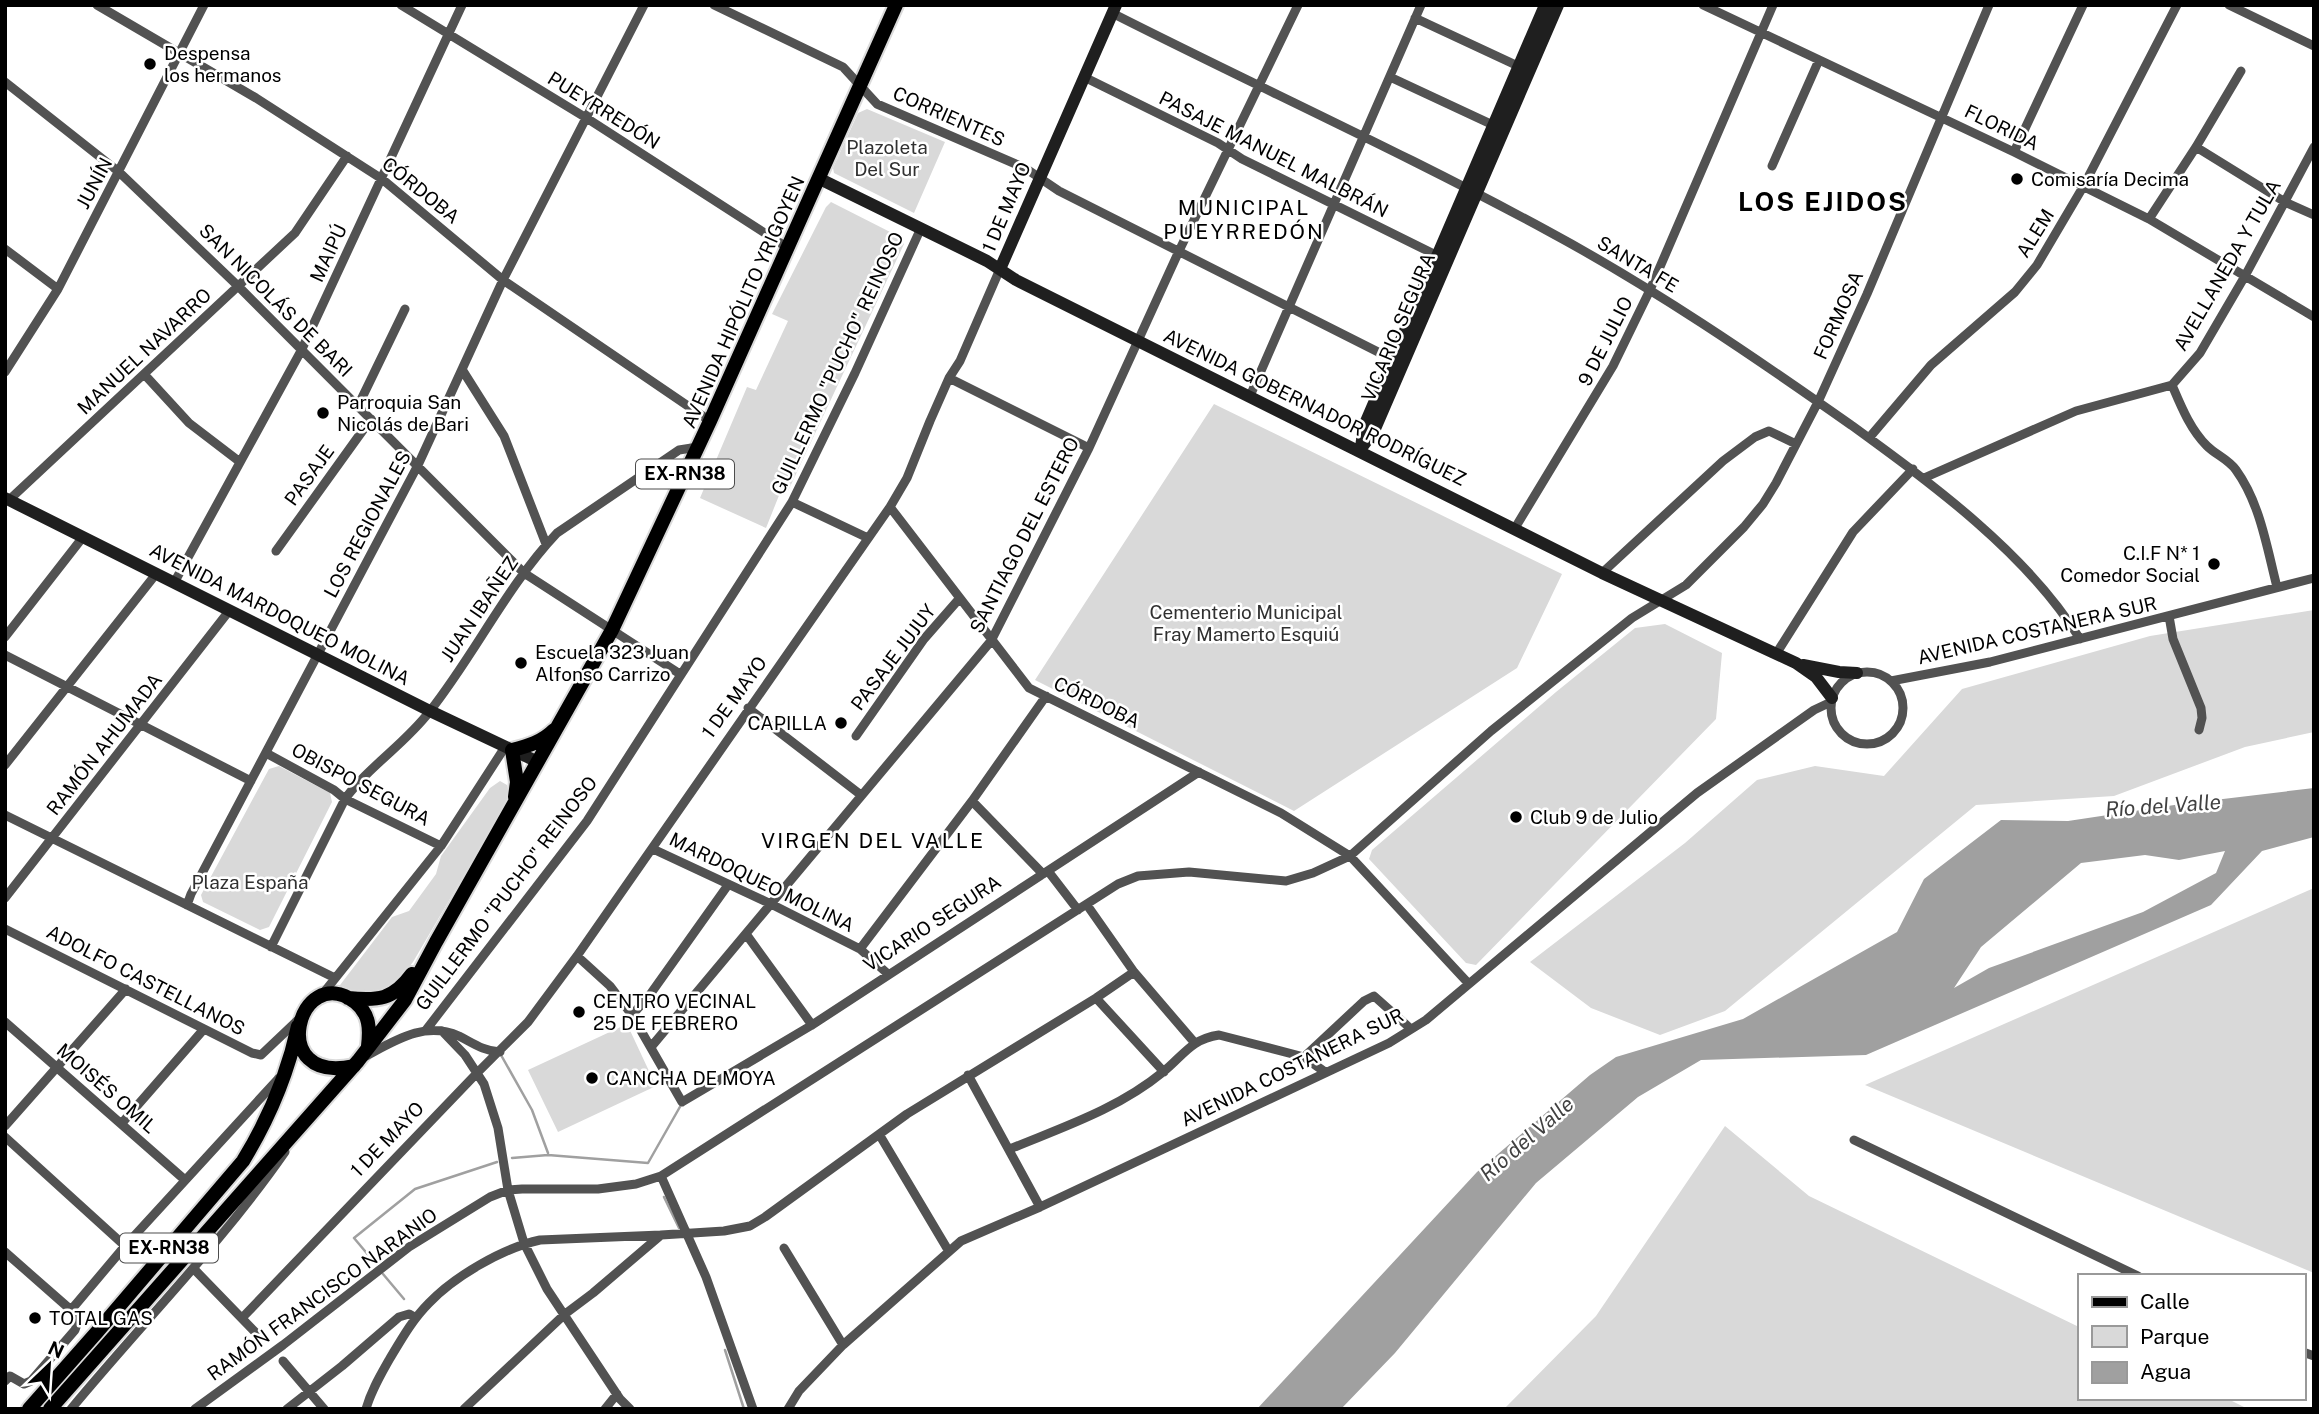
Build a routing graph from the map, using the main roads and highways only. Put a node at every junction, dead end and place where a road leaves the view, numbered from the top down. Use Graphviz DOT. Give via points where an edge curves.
graph roads {
  1 [pos="896,5"];
  2 [pos="560,724"];
  3 [pos="515,802"];
  4 [pos="436,942"];
  5 [pos="348,998"];
  6 [pos="299,1022"];
  7 [pos="368,1047"];
  8 [pos="356,1063"];
  9 [pos="29,1409"];
  10 [pos="50,1409"];
  1 -- 2 [label="main road, AVENIDA HIPÓLITO YRIGOYEN / EX-RN38" via="698,447 612,630"];
  2 -- 3 [label="main road, AVENIDA HIPÓLITO YRIGOYEN / EX-RN38"];
  2 -- 3 [label="main road" via="530,746 508,748 517,782"];
  3 -- 4 [label="main road, AVENIDA HIPÓLITO YRIGOYEN / EX-RN38"];
  4 -- 5 [label="main road, AVENIDA HIPÓLITO YRIGOYEN / EX-RN38" via="397,991 385,998"];
  4 -- 7 [label="main road, AVENIDA HIPÓLITO YRIGOYEN / EX-RN38" via="405,1000"];
  5 -- 6 [label="main road, EX-RN38" via="319,998"];
  5 -- 7 [label="main road" via="368,1020"];
  6 -- 8 [label="main road" via="298,1038 309,1058 330,1068"];
  6 -- 9 [label="main road, EX-RN38" via="285,1072 252,1146 232,1175"];
  7 -- 8 [label="main road, EX-RN38"];
  8 -- 10 [label="main road, EX-RN38"];
}
